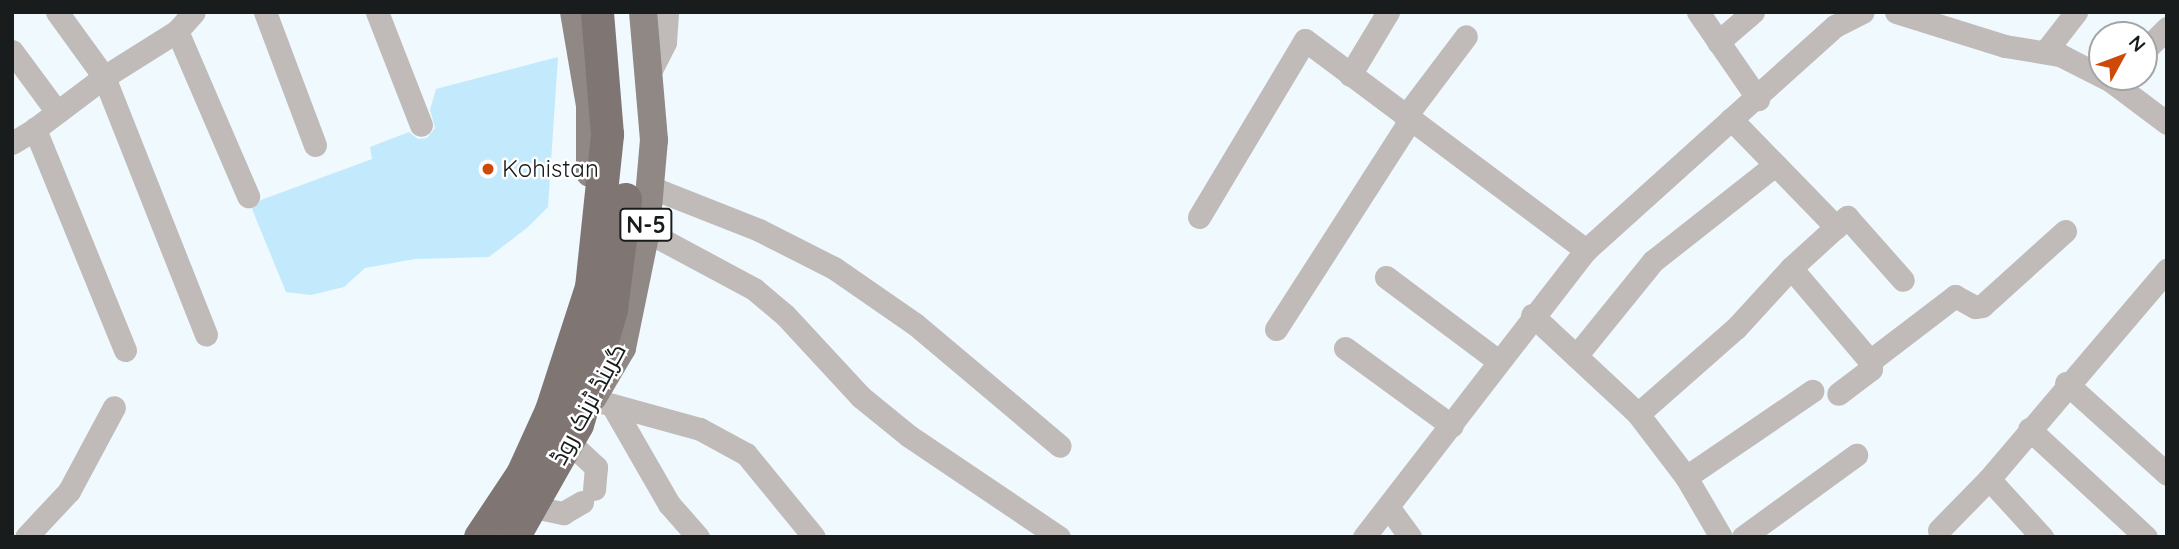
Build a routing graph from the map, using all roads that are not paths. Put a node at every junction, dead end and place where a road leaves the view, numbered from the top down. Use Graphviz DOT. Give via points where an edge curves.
graph roads {
  1 [pos="57,12"];
  2 [pos="194,12"];
  3 [pos="265,12"];
  4 [pos="377,12"];
  5 [pos="574,12"];
  6 [pos="597,12"];
  7 [pos="617,12"];
  8 [pos="643,12"];
  9 [pos="667,12"];
  10 [pos="1388,12"];
  11 [pos="1698,12"];
  12 [pos="1753,12"];
  13 [pos="1863,12"];
  14 [pos="1896,12"];
  15 [pos="2076,12"];
  16 [pos="177,32"];
  17 [pos="1466,36"];
  18 [pos="1718,42"];
  19 [pos="12,51"];
  20 [pos="2045,52"];
  21 [pos="2088,68"];
  22 [pos="651,70"];
  23 [pos="1350,75"];
  24 [pos="104,77"];
  25 [pos="2129,91"];
  26 [pos="1758,99"];
  27 [pos="57,112"];
  28 [pos="1408,119"];
  29 [pos="1731,119"];
  30 [pos="2167,123"];
  31 [pos="421,125"];
  32 [pos="34,129"];
  33 [pos="12,143"];
  34 [pos="315,145"];
  35 [pos="1775,165"];
  36 [pos="650,187"];
  37 [pos="248,196"];
  38 [pos="1199,217"];
  39 [pos="1836,227"];
  40 [pos="646,231"];
  41 [pos="2065,231"];
  42 [pos="1586,250"];
  43 [pos="1791,268"];
  44 [pos="2167,270"];
  45 [pos="1386,277"];
  46 [pos="1903,280"];
  47 [pos="1532,315"];
  48 [pos="1276,329"];
  49 [pos="206,335"];
  50 [pos="1345,348"];
  51 [pos="125,350"];
  52 [pos="1576,356"];
  53 [pos="1497,360"];
  54 [pos="1870,360"];
  55 [pos="2066,383"];
  56 [pos="1812,391"];
  57 [pos="1838,394"];
  58 [pos="114,407"];
  59 [pos="1638,415"];
  60 [pos="580,416"];
  61 [pos="1452,426"];
  62 [pos="2029,429"];
  63 [pos="1060,446"];
  64 [pos="1856,455"];
  65 [pos="2167,474"];
  66 [pos="1686,477"];
  67 [pos="1989,479"];
  68 [pos="534,507"];
  69 [pos="1389,508"];
  70 [pos="1939,530"];
  71 [pos="26,537"];
  72 [pos="480,537"];
  73 [pos="513,537"];
  74 [pos="698,537"];
  75 [pos="814,537"];
  76 [pos="1059,537"];
  77 [pos="1364,537"];
  78 [pos="1410,537"];
  79 [pos="1721,537"];
  80 [pos="1742,537"];
  81 [pos="2042,537"];
  82 [pos="2146,537"];
  1 -- 24 [label="street"];
  2 -- 16 [label="street"];
  3 -- 34 [label="street"];
  4 -- 31 [label="street"];
  5 -- 60 [label="main road, گرینڈ ٹرنک روڈ / N-5" via="590,106 590,160 575,302"];
  6 -- 60 [label="highway" via="607,134"];
  7 -- 60 [label="highway" via="629,127 619,265"];
  8 -- 22 [label="main road, گرینڈ ٹرنک روڈ / N-5"];
  9 -- 22 [label="street" via="665,42"];
  10 -- 23 [label="street"];
  11 -- 18 [label="street"];
  12 -- 18 [label="street"];
  13 -- 26 [label="street" via="1835,26"];
  14 -- 20 [label="street" via="2006,46"];
  15 -- 20 [label="street"];
  16 -- 24 [label="street"];
  16 -- 37 [label="street"];
  17 -- 28 [label="street"];
  18 -- 26 [label="street"];
  19 -- 27 [label="street"];
  20 -- 21 [label="street"];
  22 -- 36 [label="main road, گرینڈ ٹرنک روڈ / N-5"];
  23 -- 28 [label="street"];
  23 -- 38 [label="street" via="1306,40"];
  24 -- 27 [label="street"];
  24 -- 49 [label="street"];
  25 -- 30 [label="street"];
  26 -- 29 [label="street"];
  27 -- 32 [label="street"];
  28 -- 42 [label="street"];
  28 -- 48 [label="street"];
  29 -- 35 [label="street"];
  29 -- 42 [label="street"];
  32 -- 33 [label="street"];
  32 -- 51 [label="street"];
  35 -- 39 [label="street"];
  35 -- 52 [label="street" via="1653,261"];
  36 -- 40 [label="main road, گرینڈ ٹرنک روڈ / N-5"];
  36 -- 63 [label="street" via="759,230 834,268 915,324"];
  39 -- 43 [label="street"];
  39 -- 46 [label="street" via="1847,217"];
  40 -- 60 [label="main road, گرینڈ ٹرنک روڈ / N-5" via="622,348"];
  40 -- 76 [label="street" via="754,289 786,315 861,397 909,436"];
  41 -- 54 [label="street" via="1982,306 1955,296"];
  42 -- 47 [label="street"];
  43 -- 54 [label="street"];
  43 -- 59 [label="street" via="1736,328"];
  44 -- 55 [label="street"];
  45 -- 53 [label="street"];
  47 -- 52 [label="street"];
  47 -- 53 [label="street"];
  50 -- 61 [label="street"];
  52 -- 59 [label="street"];
  53 -- 61 [label="street"];
  54 -- 57 [label="street" via="1871,369"];
  55 -- 62 [label="street"];
  55 -- 65 [label="street"];
  56 -- 66 [label="street"];
  58 -- 71 [label="street" via="69,491"];
  59 -- 66 [label="street"];
  60 -- 68 [label="highway, گرینڈ ٹرنک روڈ / N-5"];
  60 -- 68 [label="street" via="596,467 588,495 563,513"];
  60 -- 72 [label="highway, گرینڈ ٹرنک روڈ / N-5" via="522,474"];
  60 -- 74 [label="street"];
  60 -- 75 [label="street" via="700,429 746,454"];
  61 -- 69 [label="street"];
  62 -- 67 [label="street"];
  62 -- 82 [label="street"];
  64 -- 80 [label="street"];
  66 -- 79 [label="street"];
  67 -- 70 [label="street"];
  67 -- 81 [label="street"];
  68 -- 73 [label="highway, گرینڈ ٹرنک روڈ / N-5"];
  69 -- 77 [label="street"];
  69 -- 78 [label="street"];
}
